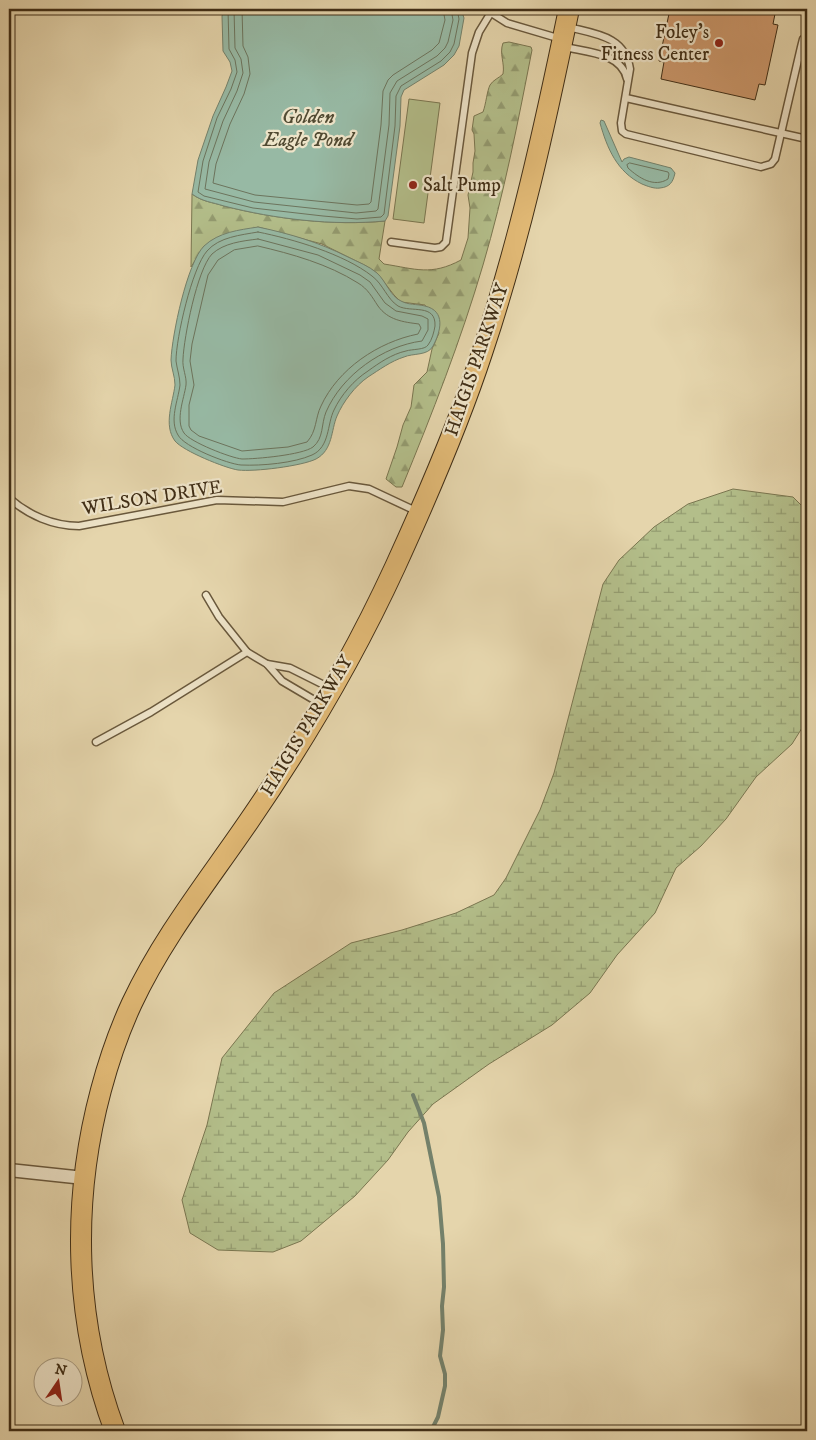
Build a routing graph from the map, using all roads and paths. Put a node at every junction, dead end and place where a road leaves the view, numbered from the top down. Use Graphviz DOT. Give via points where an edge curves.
graph roads {
  1 [pos="488,11"];
  2 [pos="564,30"];
  3 [pos="807,36"];
  4 [pos="627,83"];
  5 [pos="626,98"];
  6 [pos="781,133"];
  7 [pos="807,139"];
  8 [pos="391,242"];
  9 [pos="9,498"];
  10 [pos="419,512"];
  11 [pos="206,595"];
  12 [pos="247,652"];
  13 [pos="267,664"];
  14 [pos="327,697"];
  15 [pos="96,742"];
  16 [pos="9,1170"];
  17 [pos="84,1178"];
  18 [pos="115,1431"];
  1 -- 2 [label="lane" via="507,23"];
  1 -- 8 [label="lane" via="472,52 446,242 436,248"];
  2 -- 4 [label="lane" via="622,67"];
  2 -- 4 [label="lane" via="603,36 618,45 628,61"];
  2 -- 10 [label="main road, HAIGIS PARKWAY" via="522,218 505,278 459,417"];
  3 -- 6 [label="lane" via="803,39"];
  4 -- 5 [label="lane"];
  5 -- 6 [label="lane"];
  5 -- 6 [label="lane" via="621,123 626,134 754,166 773,163"];
  6 -- 7 [label="lane"];
  9 -- 10 [label="lane, WILSON DRIVE" via="32,514 65,526 217,500 283,502 349,486 375,491"];
  10 -- 14 [label="main road, HAIGIS PARKWAY" via="393,571"];
  11 -- 12 [label="lane"];
  12 -- 13 [label="lane"];
  12 -- 15 [label="lane"];
  13 -- 14 [label="lane" via="290,668"];
  13 -- 14 [label="lane" via="282,681"];
  14 -- 17 [label="main road, HAIGIS PARKWAY" via="250,820 165,942 135,997 110,1059 92,1126"];
  16 -- 17 [label="street"];
  17 -- 18 [label="main road, HAIGIS PARKWAY" via="81,1245 85,1314 96,1371"];
}
